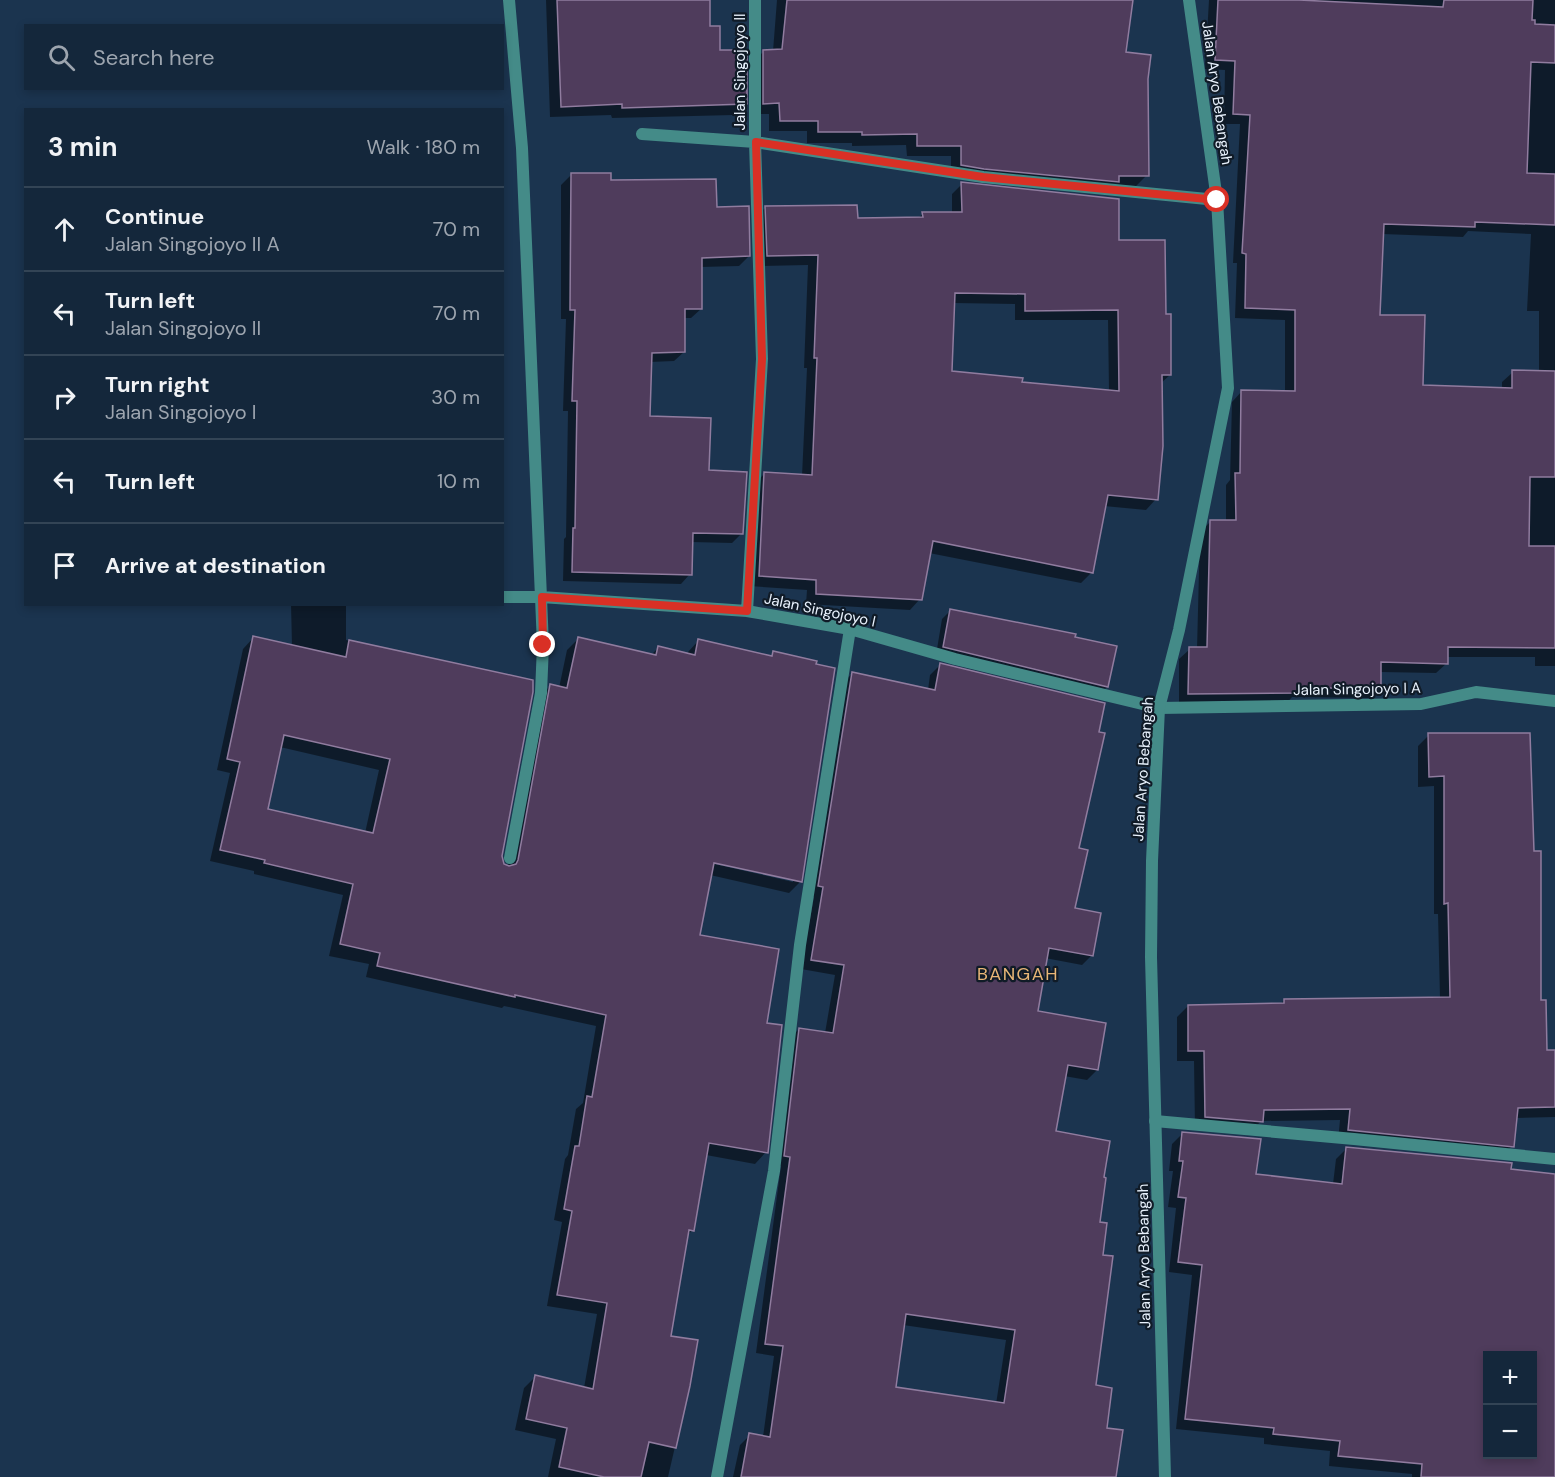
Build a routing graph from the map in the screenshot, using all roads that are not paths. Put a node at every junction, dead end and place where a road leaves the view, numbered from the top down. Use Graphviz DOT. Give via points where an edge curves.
graph roads {
  1 [pos="509,0"];
  2 [pos="755,0"];
  3 [pos="1189,0"];
  4 [pos="642,134"];
  5 [pos="756,142"];
  6 [pos="1217,200"];
  7 [pos="504,597"];
  8 [pos="542,597"];
  9 [pos="747,611"];
  10 [pos="850,629"];
  11 [pos="1555,701"];
  12 [pos="1159,708"];
  13 [pos="510,858"];
  14 [pos="1155,1121"];
  15 [pos="1555,1159"];
  16 [pos="717,1477"];
  17 [pos="1165,1477"];
  1 -- 8 [label="street" via="522,148"];
  2 -- 5 [label="street, Jalan Singojoyo II"];
  3 -- 6 [label="street, Jalan Aryo Bebangah"];
  4 -- 5 [label="street"];
  5 -- 6 [label="street" via="983,177"];
  5 -- 9 [label="street, Jalan Singojoyo II" via="762,359"];
  6 -- 12 [label="street, Jalan Aryo Bebangah" via="1228,388 1179,630"];
  7 -- 8 [label="street, Jalan Singojoyo I"];
  8 -- 9 [label="street, Jalan Singojoyo I"];
  8 -- 13 [label="street" via="541,693"];
  9 -- 10 [label="street, Jalan Singojoyo I"];
  10 -- 12 [label="street, Jalan Singojoyo I" via="955,659"];
  10 -- 16 [label="street" via="800,945 774,1171"];
  11 -- 12 [label="street, Jalan Singojoyo I A" via="1476,692 1421,704"];
  12 -- 14 [label="street, Jalan Aryo Bebangah" via="1151,933"];
  14 -- 15 [label="street"];
  14 -- 17 [label="street, Jalan Aryo Bebangah"];
}
